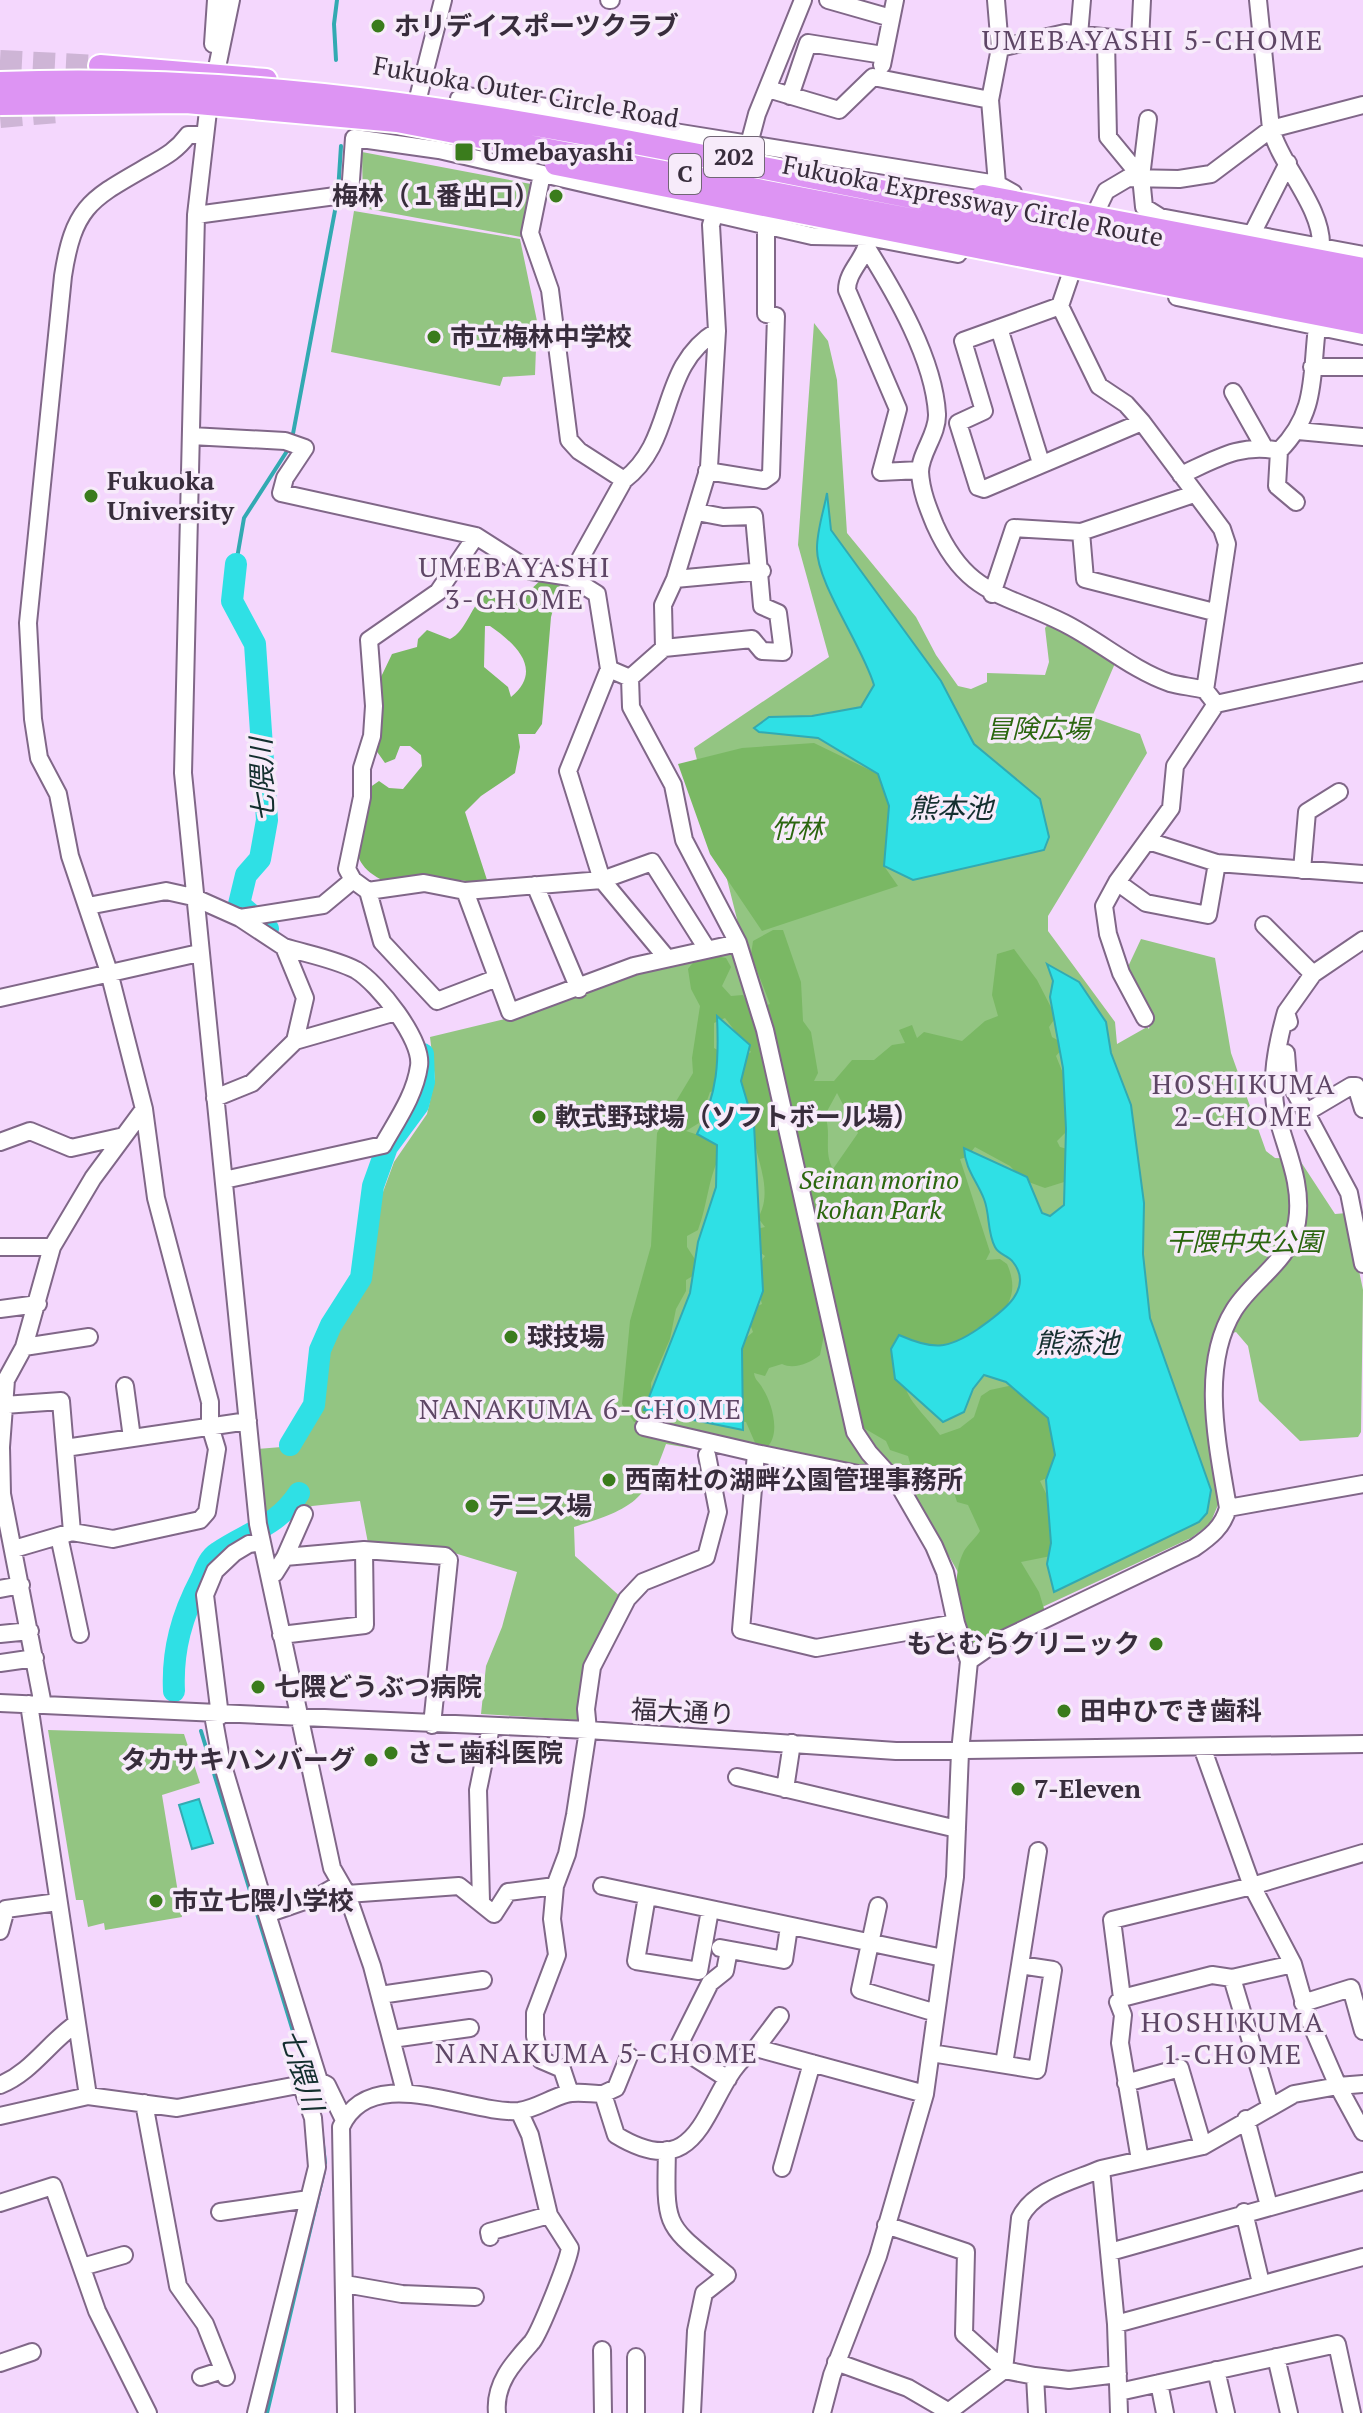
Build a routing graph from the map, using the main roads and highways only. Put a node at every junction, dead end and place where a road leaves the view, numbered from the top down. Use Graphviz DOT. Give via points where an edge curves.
graph roads {
  1 [pos="100,66"];
  2 [pos="0,83"];
  3 [pos="0,104"];
  4 [pos="240,104"];
  5 [pos="94,108"];
  6 [pos="602,136"];
  7 [pos="1363,269"];
  8 [pos="1363,283"];
  9 [pos="1363,308"];
  10 [pos="1363,323"];
  1 -- 8 [label="highway, Fukuoka Outer Circle Road / 202" via="418,98 660,136 1087,230"];
  2 -- 6 [label="highway, Fukuoka Expressway Circle Route / C, bridge" via="240,85 399,102"];
  3 -- 4 [label="highway, Fukuoka Expressway Circle Route / C, bridge"];
  4 -- 9 [label="highway, Fukuoka Expressway Circle Route / C, bridge" via="471,134"];
  4 -- 10 [label="highway, bridge"];
  5 -- 9 [label="highway, 202" via="279,111 522,149 651,176 868,233"];
  6 -- 7 [label="highway, bridge" via="1021,202"];
  6 -- 8 [label="highway, Fukuoka Expressway Circle Route / C, bridge"];
}
